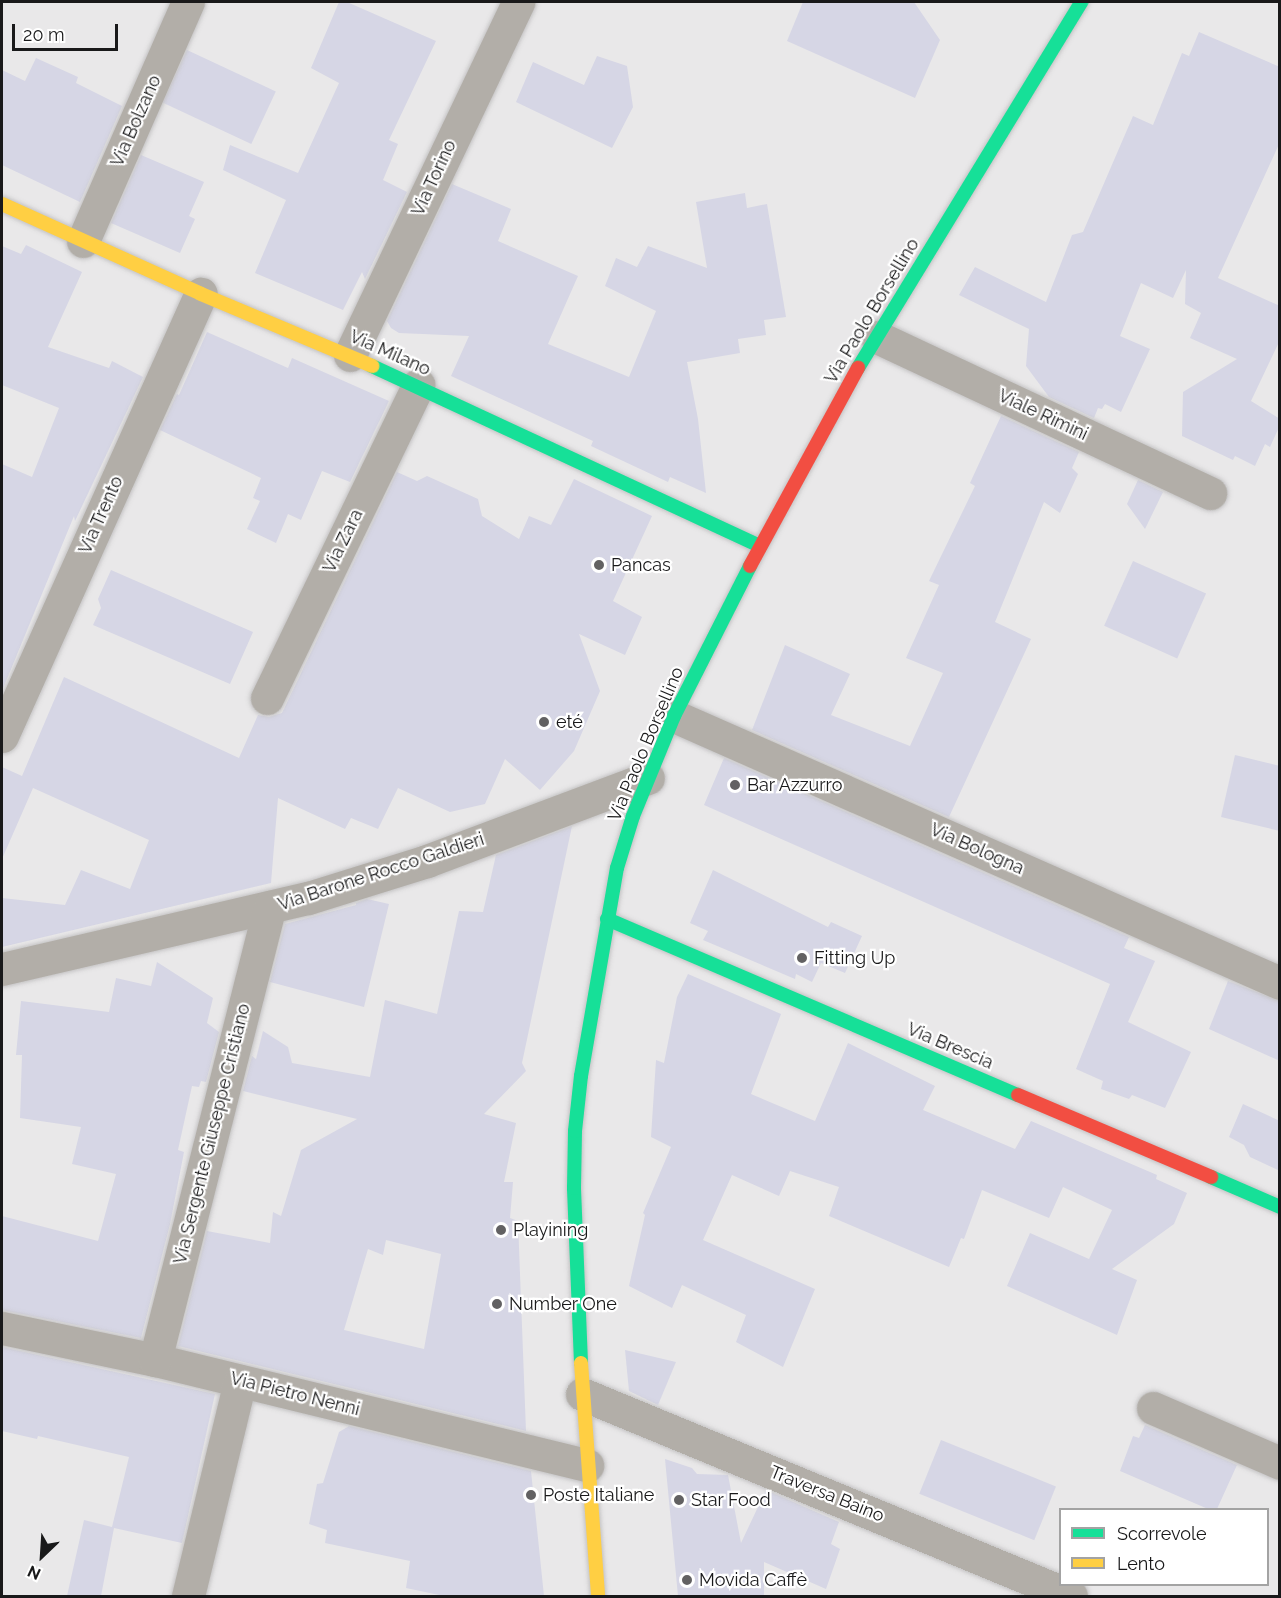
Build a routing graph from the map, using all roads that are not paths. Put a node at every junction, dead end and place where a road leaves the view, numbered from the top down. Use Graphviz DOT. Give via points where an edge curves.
graph roads {
  1 [pos="188,2"];
  2 [pos="518,2"];
  3 [pos="1081,2"];
  4 [pos="2,204"];
  5 [pos="83,241"];
  6 [pos="201,294"];
  7 [pos="877,337"];
  8 [pos="350,355"];
  9 [pos="418,385"];
  10 [pos="1209,493"];
  11 [pos="760,546"];
  12 [pos="267,698"];
  13 [pos="674,716"];
  14 [pos="2,736"];
  15 [pos="648,778"];
  16 [pos="270,907"];
  17 [pos="607,919"];
  18 [pos="2,969"];
  19 [pos="1280,982"];
  20 [pos="1280,1207"];
  21 [pos="2,1328"];
  22 [pos="155,1360"];
  23 [pos="240,1381"];
  24 [pos="582,1394"];
  25 [pos="1153,1407"];
  26 [pos="1280,1463"];
  27 [pos="587,1465"];
  28 [pos="188,1596"];
  29 [pos="598,1596"];
  30 [pos="1071,1596"];
  1 -- 5 [label="street, Via Bolzano"];
  2 -- 8 [label="street, Via Torino"];
  3 -- 7 [label="street, Via Paolo Borsellino"];
  4 -- 5 [label="street, Via Milano"];
  5 -- 6 [label="street, Via Milano"];
  6 -- 8 [label="street, Via Milano"];
  6 -- 14 [label="street, Via Trento"];
  7 -- 10 [label="street, Viale Rimini"];
  7 -- 11 [label="street, Via Paolo Borsellino"];
  8 -- 9 [label="street, Via Milano"];
  9 -- 11 [label="street, Via Milano"];
  9 -- 12 [label="street, Via Zara"];
  11 -- 13 [label="street, Via Paolo Borsellino"];
  13 -- 15 [label="street, Via Paolo Borsellino"];
  13 -- 19 [label="street, Via Bologna"];
  15 -- 16 [label="street, Via Barone Rocco Galdieri" via="427,861"];
  15 -- 17 [label="street, Via Paolo Borsellino" via="617,868"];
  16 -- 18 [label="street, Via Barone Rocco Galdieri"];
  16 -- 22 [label="street, Via Sergente Giuseppe Cristiano"];
  17 -- 20 [label="street, Via Brescia"];
  17 -- 24 [label="street, Via Paolo Borsellino" via="575,1131"];
  21 -- 22 [label="street, Via Pietro Nenni"];
  22 -- 23 [label="street, Via Pietro Nenni"];
  23 -- 27 [label="street, Via Pietro Nenni"];
  23 -- 28 [label="street"];
  24 -- 27 [label="street, Via Paolo Borsellino"];
  24 -- 30 [label="street, Traversa Baino"];
  25 -- 26 [label="street"];
  27 -- 29 [label="street, Via Paolo Borsellino"];
}
